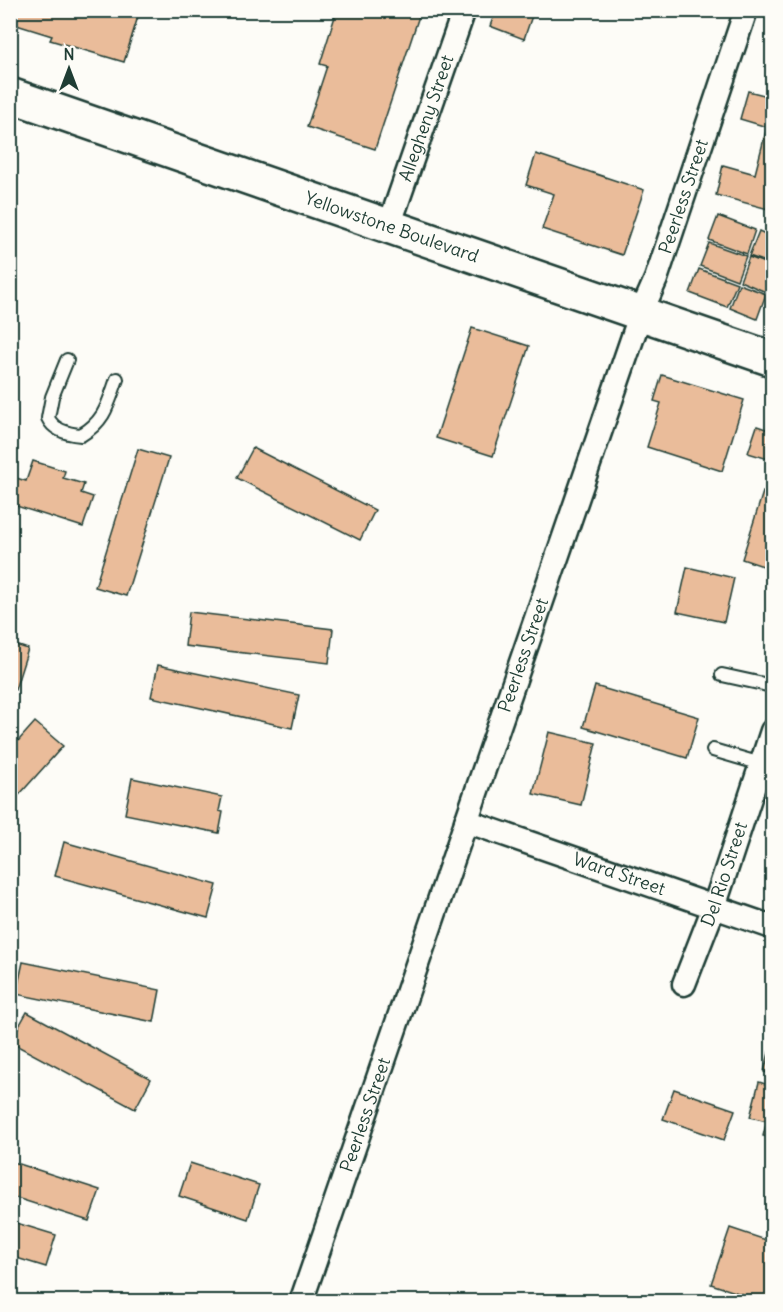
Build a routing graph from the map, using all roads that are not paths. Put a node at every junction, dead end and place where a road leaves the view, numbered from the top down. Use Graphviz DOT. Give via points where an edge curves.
graph roads {
  1 [pos="464,10"];
  2 [pos="746,10"];
  3 [pos="10,95"];
  4 [pos="389,226"];
  5 [pos="641,313"];
  6 [pos="772,359"];
  7 [pos="67,360"];
  8 [pos="117,379"];
  9 [pos="722,675"];
  10 [pos="772,686"];
  11 [pos="772,730"];
  12 [pos="713,750"];
  13 [pos="761,764"];
  14 [pos="466,821"];
  15 [pos="714,907"];
  16 [pos="772,927"];
  17 [pos="684,984"];
  18 [pos="301,1302"];
  1 -- 4 [label="street, Allegheny Street"];
  2 -- 5 [label="street, Peerless Street" via="656,279"];
  3 -- 4 [label="street, Yellowstone Boulevard"];
  4 -- 5 [label="street, Yellowstone Boulevard"];
  5 -- 6 [label="street, Yellowstone Boulevard"];
  5 -- 14 [label="street, Peerless Street"];
  7 -- 8 [label="lane" via="51,397 48,418 63,432 81,435 92,429 106,410"];
  9 -- 10 [label="lane"];
  11 -- 13 [label="street, Del Rio Street"];
  12 -- 13 [label="lane"];
  13 -- 15 [label="street, Del Rio Street"];
  14 -- 15 [label="street, Ward Street"];
  14 -- 18 [label="street, Peerless Street"];
  15 -- 16 [label="street, Ward Street"];
  15 -- 17 [label="street, Del Rio Street"];
}
